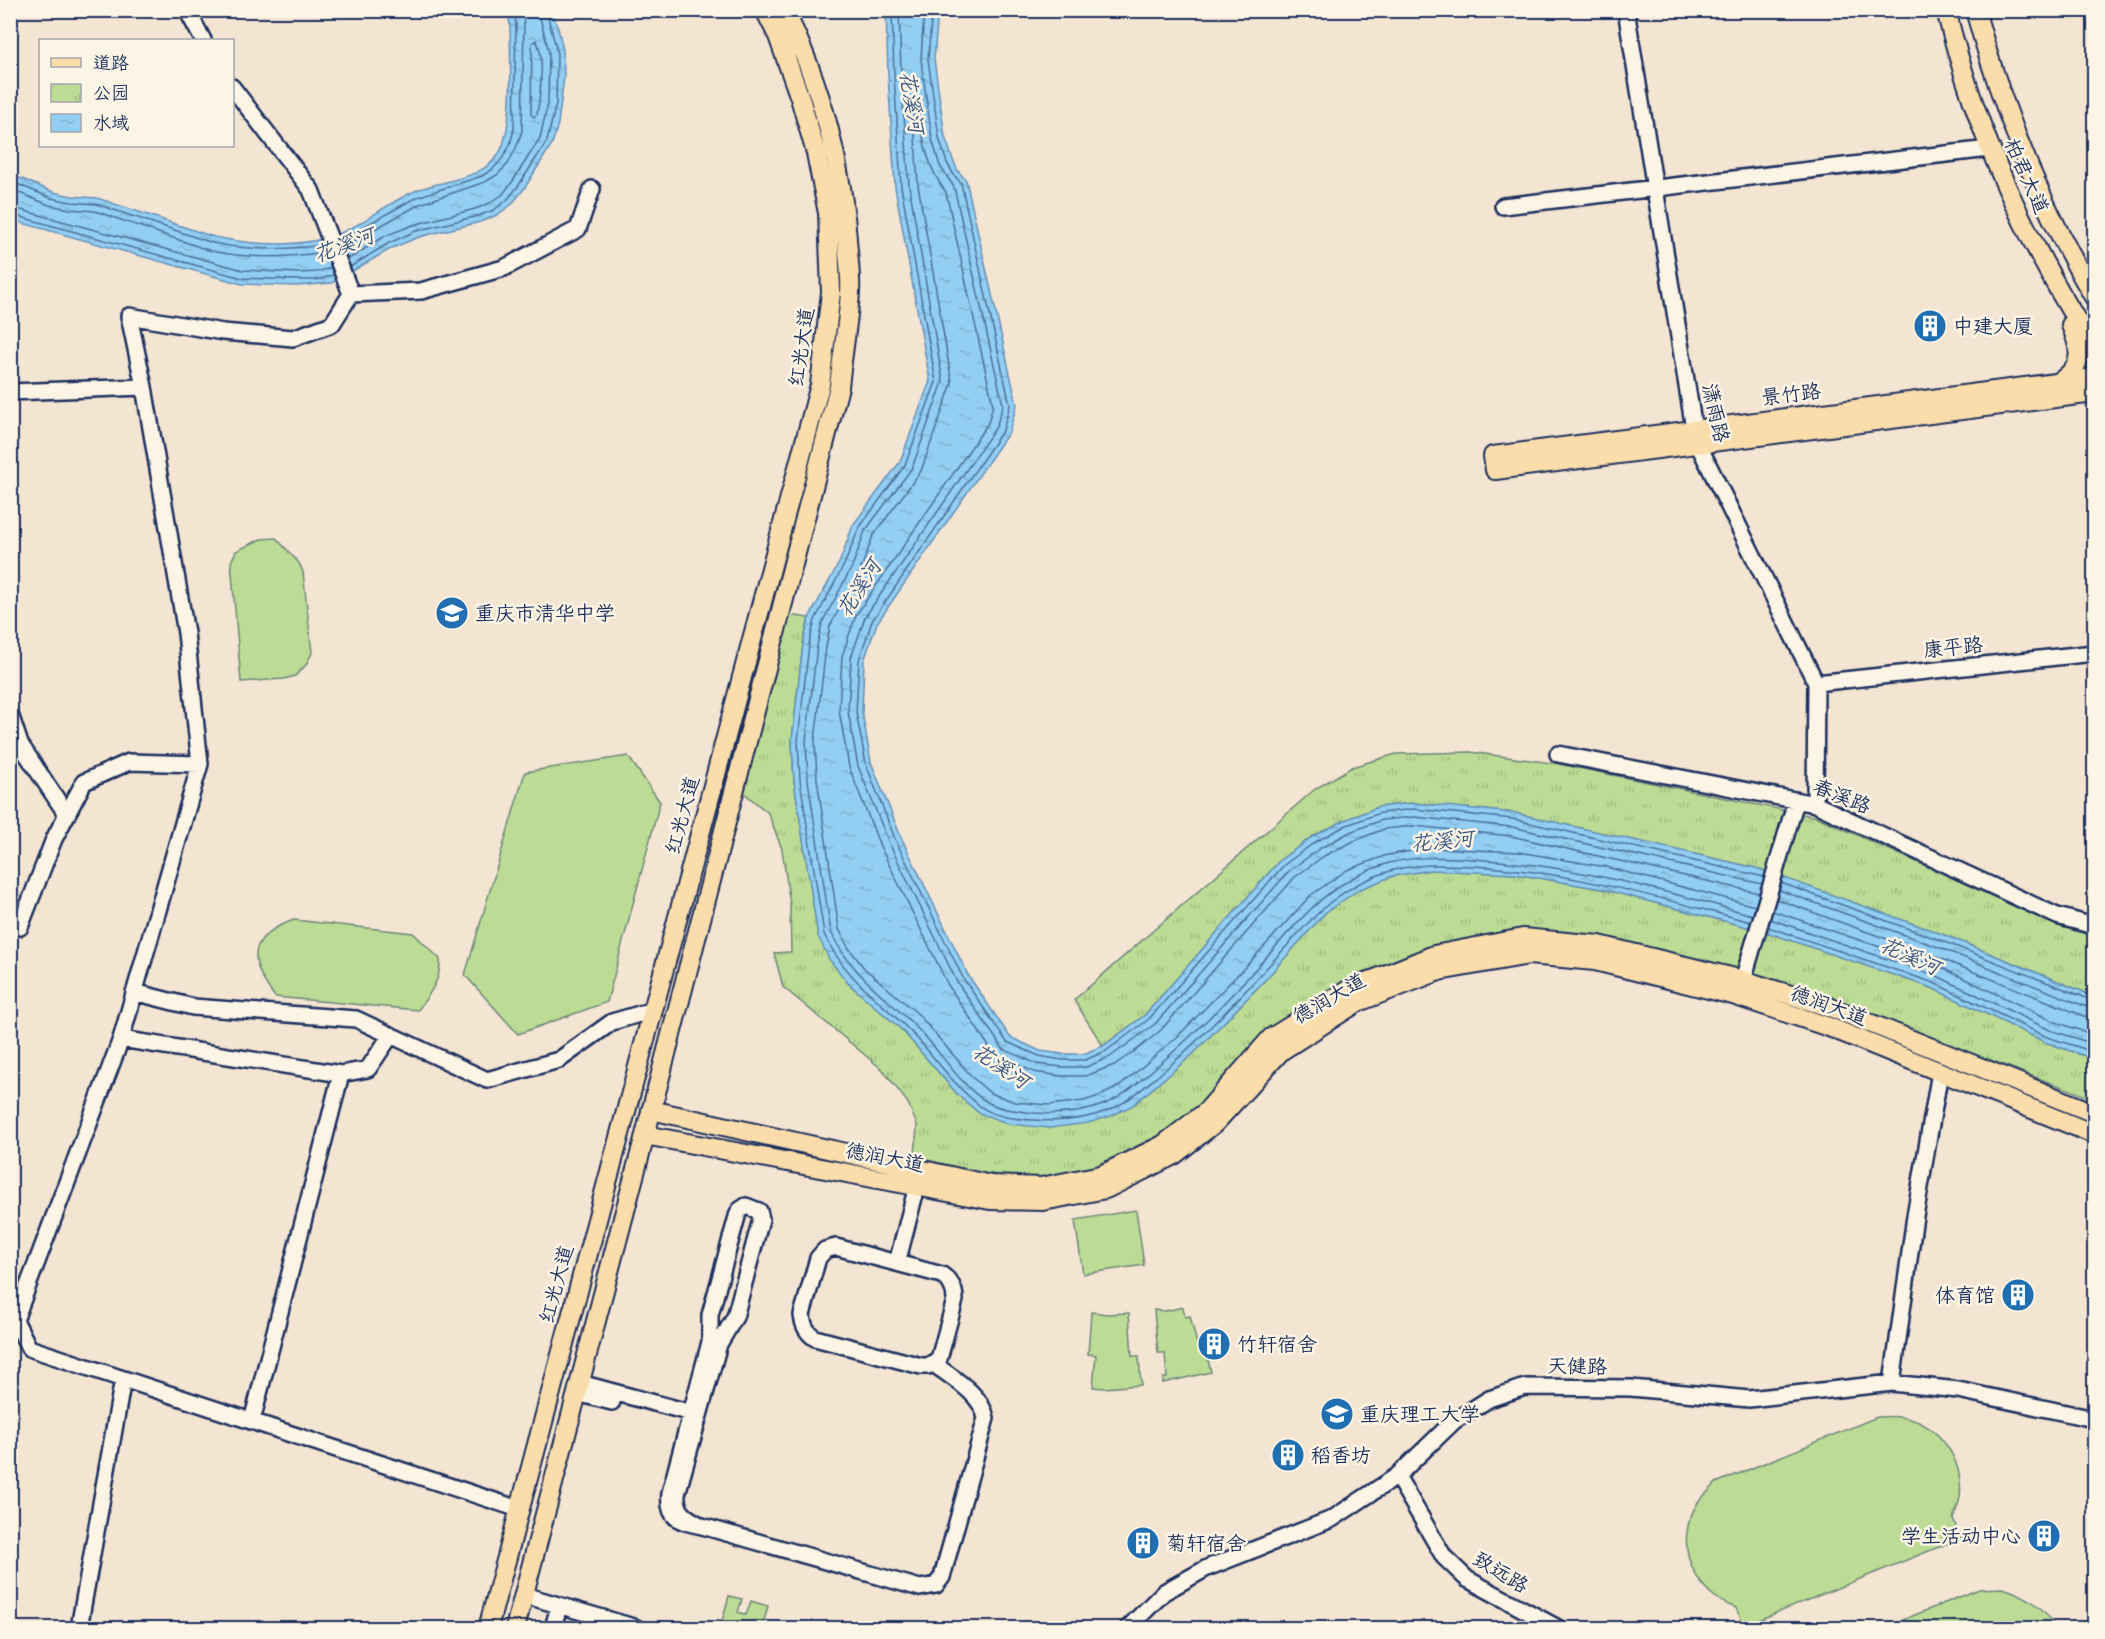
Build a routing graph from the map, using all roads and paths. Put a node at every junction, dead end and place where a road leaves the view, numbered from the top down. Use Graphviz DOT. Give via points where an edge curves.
graph roads {
  1 [pos="187,10"];
  2 [pos="765,10"];
  3 [pos="784,10"];
  4 [pos="1626,10"];
  5 [pos="1946,10"];
  6 [pos="1975,10"];
  7 [pos="202,39"];
  8 [pos="234,90"];
  9 [pos="1989,149"];
  10 [pos="1655,187"];
  11 [pos="592,189"];
  12 [pos="1503,206"];
  13 [pos="2057,289"];
  14 [pos="351,294"];
  15 [pos="2094,297"];
  16 [pos="2094,349"];
  17 [pos="2094,378"];
  18 [pos="2059,382"];
  19 [pos="144,387"];
  20 [pos="10,392"];
  21 [pos="2094,393"];
  22 [pos="1696,437"];
  23 [pos="1494,463"];
  24 [pos="2094,653"];
  25 [pos="1816,683"];
  26 [pos="10,714"];
  27 [pos="1558,754"];
  28 [pos="200,764"];
  29 [pos="1796,801"];
  30 [pos="1815,804"];
  31 [pos="67,815"];
  32 [pos="10,926"];
  33 [pos="2094,926"];
  34 [pos="1745,971"];
  35 [pos="134,993"];
  36 [pos="653,1010"];
  37 [pos="391,1035"];
  38 [pos="121,1039"];
  39 [pos="1940,1072"];
  40 [pos="341,1074"];
  41 [pos="651,1110"];
  42 [pos="2094,1113"];
  43 [pos="2094,1134"];
  44 [pos="645,1135"];
  45 [pos="912,1185"];
  46 [pos="892,1262"];
  47 [pos="13,1321"];
  48 [pos="934,1364"];
  49 [pos="123,1378"];
  50 [pos="1892,1383"];
  51 [pos="579,1388"];
  52 [pos="694,1418"];
  53 [pos="2094,1419"];
  54 [pos="252,1421"];
  55 [pos="1397,1476"];
  56 [pos="519,1509"];
  57 [pos="524,1595"];
  58 [pos="559,1606"];
  59 [pos="79,1629"];
  60 [pos="488,1629"];
  61 [pos="515,1629"];
  62 [pos="553,1629"];
  63 [pos="637,1629"];
  64 [pos="1128,1629"];
  65 [pos="1558,1629"];
  1 -- 7 [label="street"];
  2 -- 36 [label="main road, 红光大道" via="778,36 816,153 828,213 831,292 820,385"];
  3 -- 41 [label="main road" via="818,93 834,150 846,217 850,291 839,387"];
  4 -- 10 [label="street, 潇雨路"];
  5 -- 9 [label="main road, 柏君大道" via="1966,85"];
  6 -- 15 [label="main road, 柏君大道" via="2025,158 2058,233"];
  8 -- 14 [label="street" via="311,189"];
  9 -- 10 [label="street"];
  9 -- 13 [label="main road, 柏君大道"];
  10 -- 12 [label="street"];
  10 -- 22 [label="street, 潇雨路"];
  11 -- 14 [label="street" via="578,229 504,268 421,291"];
  13 -- 16 [label="main road, 柏君大道"];
  13 -- 18 [label="main road" via="2079,350 2075,368"];
  14 -- 19 [label="street" via="333,324 293,338 223,332 129,316"];
  17 -- 18 [label="main road, 景竹路"];
  18 -- 22 [label="main road, 景竹路"];
  19 -- 20 [label="street"];
  19 -- 28 [label="street" via="186,633"];
  21 -- 22 [label="main road, 景竹路"];
  22 -- 23 [label="main road, 景竹路"];
  22 -- 25 [label="street, 潇雨路"];
  24 -- 25 [label="street, 康平路"];
  25 -- 30 [label="street, 潇雨路"];
  26 -- 31 [label="street" via="20,744"];
  27 -- 29 [label="street, 春溪路"];
  28 -- 31 [label="street" via="129,762 84,782"];
  28 -- 35 [label="street"];
  29 -- 30 [label="street, 春溪路"];
  29 -- 34 [label="street"];
  30 -- 33 [label="street, 春溪路" via="2057,916"];
  31 -- 32 [label="street" via="20,927"];
  34 -- 41 [label="main road, 德润大道" via="1599,945 1523,938 1434,955 1348,990 1271,1038 1206,1112 1164,1145 1101,1175 1041,1187 992,1185"];
  34 -- 42 [label="main road, 德润大道"];
  35 -- 37 [label="street" via="193,1006 356,1019"];
  35 -- 38 [label="street"];
  36 -- 37 [label="street" via="612,1022 559,1060 487,1080"];
  36 -- 56 [label="main road, 红光大道"];
  37 -- 40 [label="street" via="369,1069"];
  38 -- 40 [label="street"];
  38 -- 47 [label="street"];
  39 -- 43 [label="main road, 德润大道"];
  39 -- 45 [label="main road, 德润大道" via="1829,1027 1732,996 1595,961 1528,955 1439,971 1358,1002 1281,1051 1215,1123 1174,1155 1106,1189 1043,1201 990,1200"];
  39 -- 50 [label="street"];
  40 -- 54 [label="street"];
  41 -- 44 [label="main road"];
  44 -- 45 [label="main road, 德润大道"];
  44 -- 51 [label="main road"];
  45 -- 46 [label="street"];
  46 -- 48 [label="street" via="942,1275 955,1292 942,1354"];
  46 -- 48 [label="street" via="836,1247 825,1250 818,1258 802,1314 805,1328 815,1338 921,1366"];
  47 -- 49 [label="street" via="29,1348"];
  48 -- 52 [label="street" via="976,1397 986,1418 942,1577 936,1585 920,1588 678,1520 670,1506 670,1493"];
  49 -- 54 [label="street"];
  49 -- 59 [label="street"];
  50 -- 53 [label="street, 天健路" via="1958,1390"];
  50 -- 55 [label="street, 天健路" via="1749,1399 1631,1388 1525,1386 1489,1400 1454,1421"];
  51 -- 52 [label="street"];
  51 -- 57 [label="main road"];
  52 -- 52 [label="street" via="719,1344 735,1317 760,1219 757,1209 746,1206 738,1213 710,1315 710,1342"];
  54 -- 56 [label="street"];
  55 -- 64 [label="street, 天健路" via="1332,1519 1207,1568 1164,1592"];
  55 -- 65 [label="street, 致远路" via="1444,1557 1459,1572"];
  56 -- 60 [label="main road, 红光大道"];
  57 -- 58 [label="street"];
  57 -- 61 [label="main road"];
  58 -- 62 [label="street"];
  58 -- 63 [label="street"];
}
